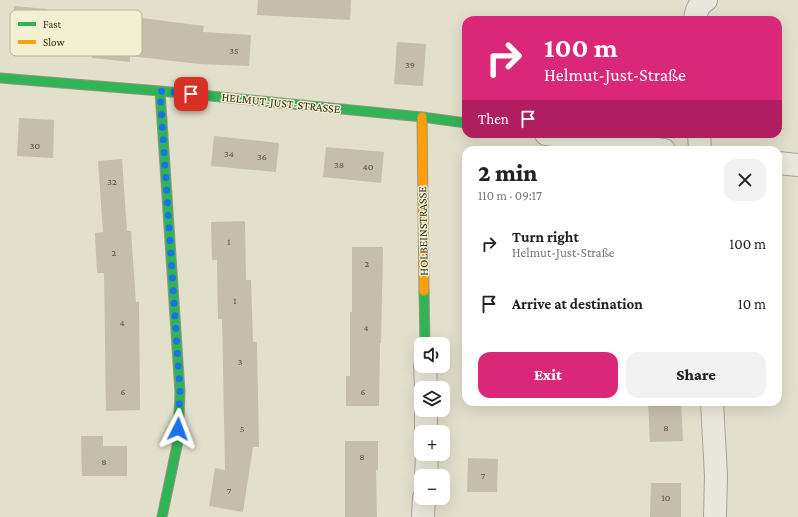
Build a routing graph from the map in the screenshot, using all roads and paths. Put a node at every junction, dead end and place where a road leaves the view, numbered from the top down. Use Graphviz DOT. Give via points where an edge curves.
graph roads {
  1 [pos="706,0"];
  2 [pos="696,16"];
  3 [pos="0,78"];
  4 [pos="160,91"];
  5 [pos="422,117"];
  6 [pos="462,122"];
  7 [pos="576,138"];
  8 [pos="634,146"];
  9 [pos="782,163"];
  10 [pos="798,165"];
  11 [pos="425,337"];
  12 [pos="712,406"];
  13 [pos="424,505"];
  14 [pos="162,517"];
  15 [pos="423,517"];
  16 [pos="716,517"];
  1 -- 2 [label="street" via="699,4"];
  3 -- 4 [label="street, HELMUT-JUST-STRASSE"];
  4 -- 5 [label="street, HELMUT-JUST-STRASSE"];
  4 -- 14 [label="street" via="180,392 178,441"];
  5 -- 6 [label="street, HELMUT-JUST-STRASSE"];
  5 -- 11 [label="street, HOLBEINSTRASSE"];
  7 -- 8 [label="street"];
  9 -- 10 [label="street"];
  12 -- 16 [label="street"];
  13 -- 15 [label="street"];
}
